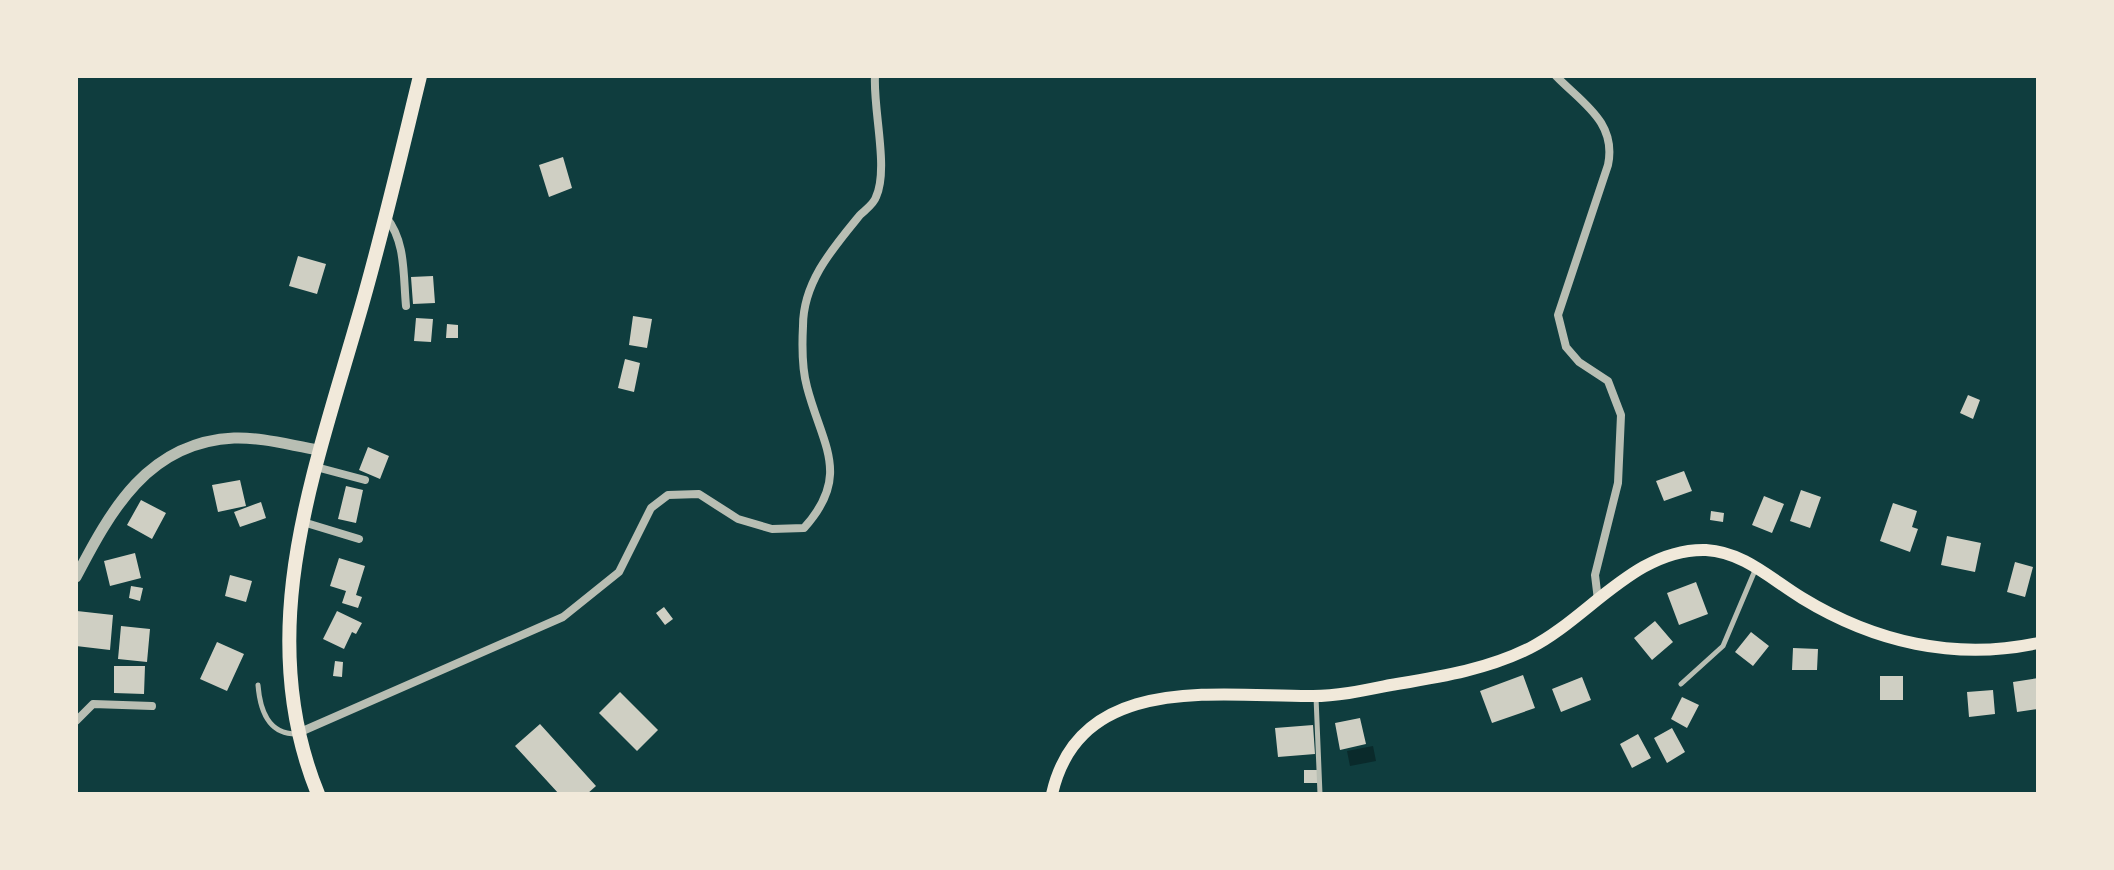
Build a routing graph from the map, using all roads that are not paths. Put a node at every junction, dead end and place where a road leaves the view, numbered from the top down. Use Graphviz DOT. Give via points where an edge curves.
graph roads {
  1 [pos="875,76"];
  2 [pos="1556,76"];
  3 [pos="418,78"];
  4 [pos="385,216"];
  5 [pos="406,306"];
  6 [pos="320,450"];
  7 [pos="316,467"];
  8 [pos="365,480"];
  9 [pos="303,522"];
  10 [pos="359,539"];
  11 [pos="1756,567"];
  12 [pos="76,577"];
  13 [pos="1598,600"];
  14 [pos="2038,643"];
  15 [pos="1681,684"];
  16 [pos="258,685"];
  17 [pos="1316,696"];
  18 [pos="152,706"];
  19 [pos="76,721"];
  20 [pos="296,734"];
  21 [pos="318,794"];
  22 [pos="1052,794"];
  23 [pos="1320,794"];
  1 -- 20 [label="street" via="880,179 876,199 812,277 803,323 806,384 828,449 830,481 823,507 804,528 772,529 738,519 699,494 668,495 651,508 619,572 563,617"];
  2 -- 13 [label="street" via="1598,116 1610,147 1558,315 1566,347 1608,381 1621,415 1618,483 1594,581"];
  3 -- 4 [label="main road"];
  4 -- 5 [label="street" via="397,230 401,247"];
  4 -- 6 [label="main road"];
  6 -- 7 [label="main road"];
  6 -- 12 [label="street" via="237,438 182,451 127,490"];
  7 -- 8 [label="street"];
  7 -- 9 [label="main road"];
  9 -- 10 [label="street"];
  9 -- 20 [label="main road" via="287,622"];
  11 -- 13 [label="main road" via="1710,550 1680,553 1644,566"];
  11 -- 14 [label="main road" via="1872,634 1922,646 2000,651"];
  11 -- 15 [label="lane" via="1723,646"];
  13 -- 17 [label="main road" via="1534,646 1482,668"];
  16 -- 20 [label="lane" via="259,702 271,726 281,734"];
  17 -- 22 [label="main road" via="1193,693 1129,707 1101,721 1075,745"];
  17 -- 23 [label="lane"];
  18 -- 19 [label="street" via="93,704"];
  20 -- 21 [label="main road"];
}
